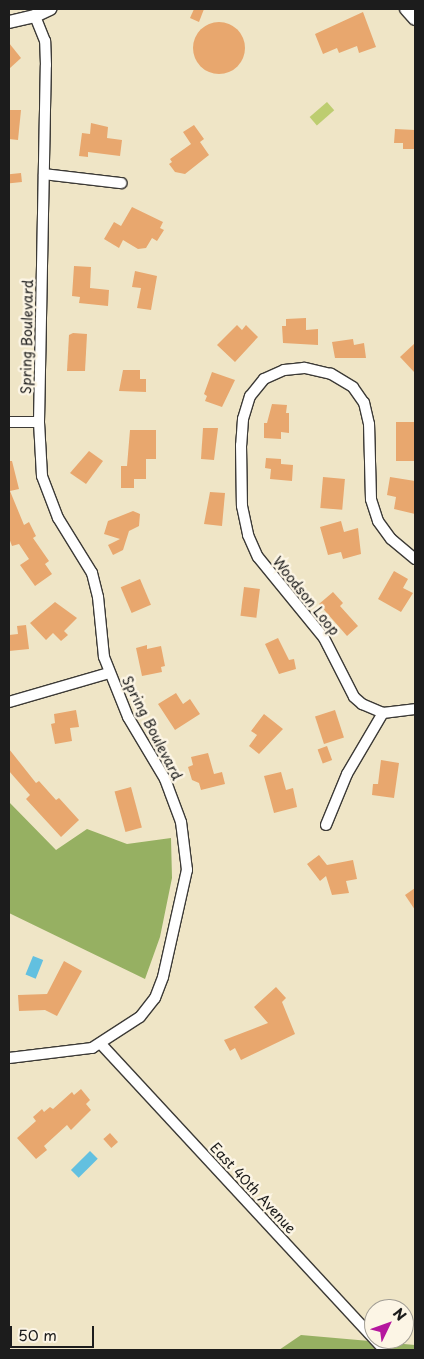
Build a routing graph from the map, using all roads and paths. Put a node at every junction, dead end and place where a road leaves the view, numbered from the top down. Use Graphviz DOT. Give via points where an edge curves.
graph roads {
  1 [pos="50,9"];
  2 [pos="406,9"];
  3 [pos="35,16"];
  4 [pos="415,19"];
  5 [pos="9,22"];
  6 [pos="44,174"];
  7 [pos="121,183"];
  8 [pos="9,422"];
  9 [pos="39,422"];
  10 [pos="415,559"];
  11 [pos="109,673"];
  12 [pos="9,702"];
  13 [pos="415,709"];
  14 [pos="383,713"];
  15 [pos="326,825"];
  16 [pos="102,1044"];
  17 [pos="9,1058"];
  18 [pos="384,1350"];
  1 -- 3 [label="street"];
  2 -- 4 [label="street"];
  3 -- 5 [label="street"];
  3 -- 6 [label="street, Spring Boulevard" via="45,49"];
  6 -- 7 [label="street"];
  6 -- 9 [label="street, Spring Boulevard"];
  8 -- 9 [label="street"];
  9 -- 11 [label="street, Spring Boulevard" via="38,454 51,501 96,585 101,644"];
  10 -- 14 [label="street, Woodson Loop" via="390,539 378,521 371,499 369,424 364,403 353,387 331,374 304,368 284,370 264,379 250,396 243,419 242,506 248,535 263,564 324,638 354,697"];
  11 -- 12 [label="street"];
  11 -- 16 [label="street, Spring Boulevard" via="128,717 165,779 181,822 187,870 155,998 140,1017"];
  13 -- 14 [label="street"];
  14 -- 15 [label="street" via="347,774"];
  16 -- 17 [label="street, Spring Boulevard"];
  16 -- 18 [label="street, East 40th Avenue"];
}
